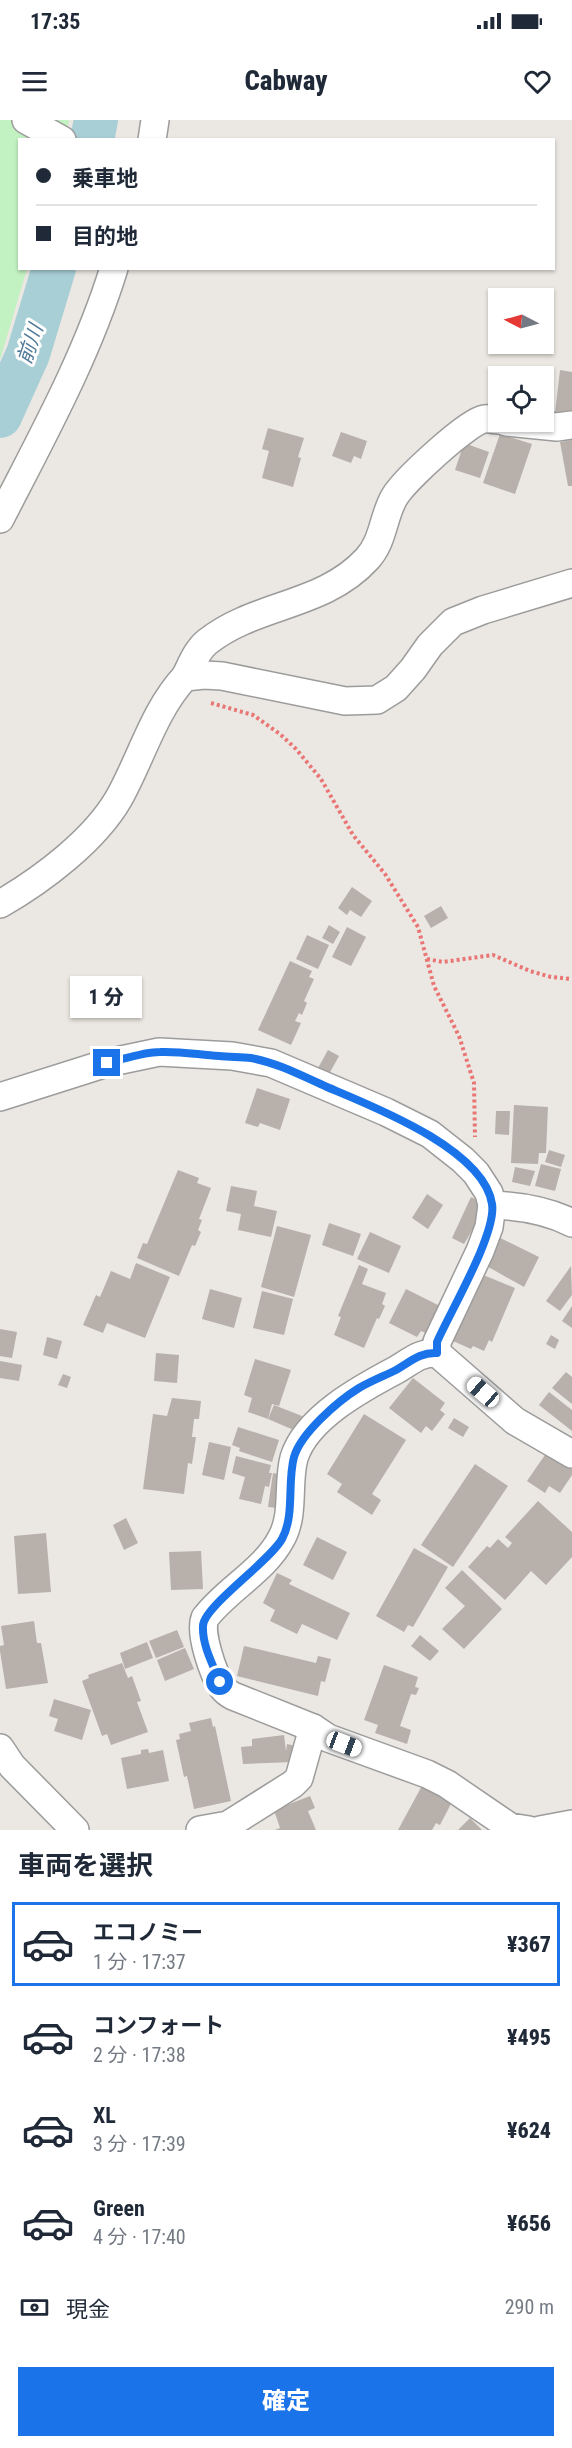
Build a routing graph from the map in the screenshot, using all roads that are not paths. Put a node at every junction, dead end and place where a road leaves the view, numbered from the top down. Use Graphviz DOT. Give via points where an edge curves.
graph roads {
  1 [pos="26,120"];
  2 [pos="155,120"];
  3 [pos="58,138"];
  4 [pos="152,138"];
  5 [pos="113,270"];
  6 [pos="488,419"];
  7 [pos="572,425"];
  8 [pos="554,427"];
  9 [pos="0,519"];
  10 [pos="572,583"];
  11 [pos="185,677"];
  12 [pos="0,904"];
  13 [pos="0,1096"];
  14 [pos="492,1205"];
  15 [pos="572,1222"];
  16 [pos="437,1353"];
  17 [pos="572,1454"];
  18 [pos="313,1728"];
  19 [pos="0,1748"];
  20 [pos="572,1824"];
  21 [pos="75,1830"];
  22 [pos="200,1830"];
  23 [pos="529,1830"];
  24 [pos="540,1830"];
  1 -- 3 [label="street"];
  2 -- 4 [label="street"];
  5 -- 9 [label="street" via="104,302 62,400"];
  6 -- 11 [label="street" via="465,428 396,494 370,557 351,575 330,589 251,616 214,638 198,652"];
  7 -- 8 [label="street"];
  10 -- 11 [label="street" via="453,622 396,688 372,702 345,701 222,676"];
  11 -- 12 [label="street" via="162,711 108,817 53,869"];
  13 -- 14 [label="street" via="107,1063 159,1052 251,1058 271,1063 430,1134 469,1166 489,1193"];
  14 -- 15 [label="street" via="527,1208"];
  14 -- 16 [label="street" via="489,1227 437,1342"];
  16 -- 17 [label="street" via="515,1421"];
  16 -- 18 [label="street" via="421,1354 359,1389 308,1434 294,1457 282,1538 263,1562 209,1611 203,1623 207,1648 222,1688"];
  18 -- 22 [label="street" via="299,1778 293,1784 228,1825"];
  18 -- 23 [label="street" via="328,1738 427,1774 510,1827"];
  19 -- 21 [label="street" via="12,1766"];
  20 -- 24 [label="street"];
}
